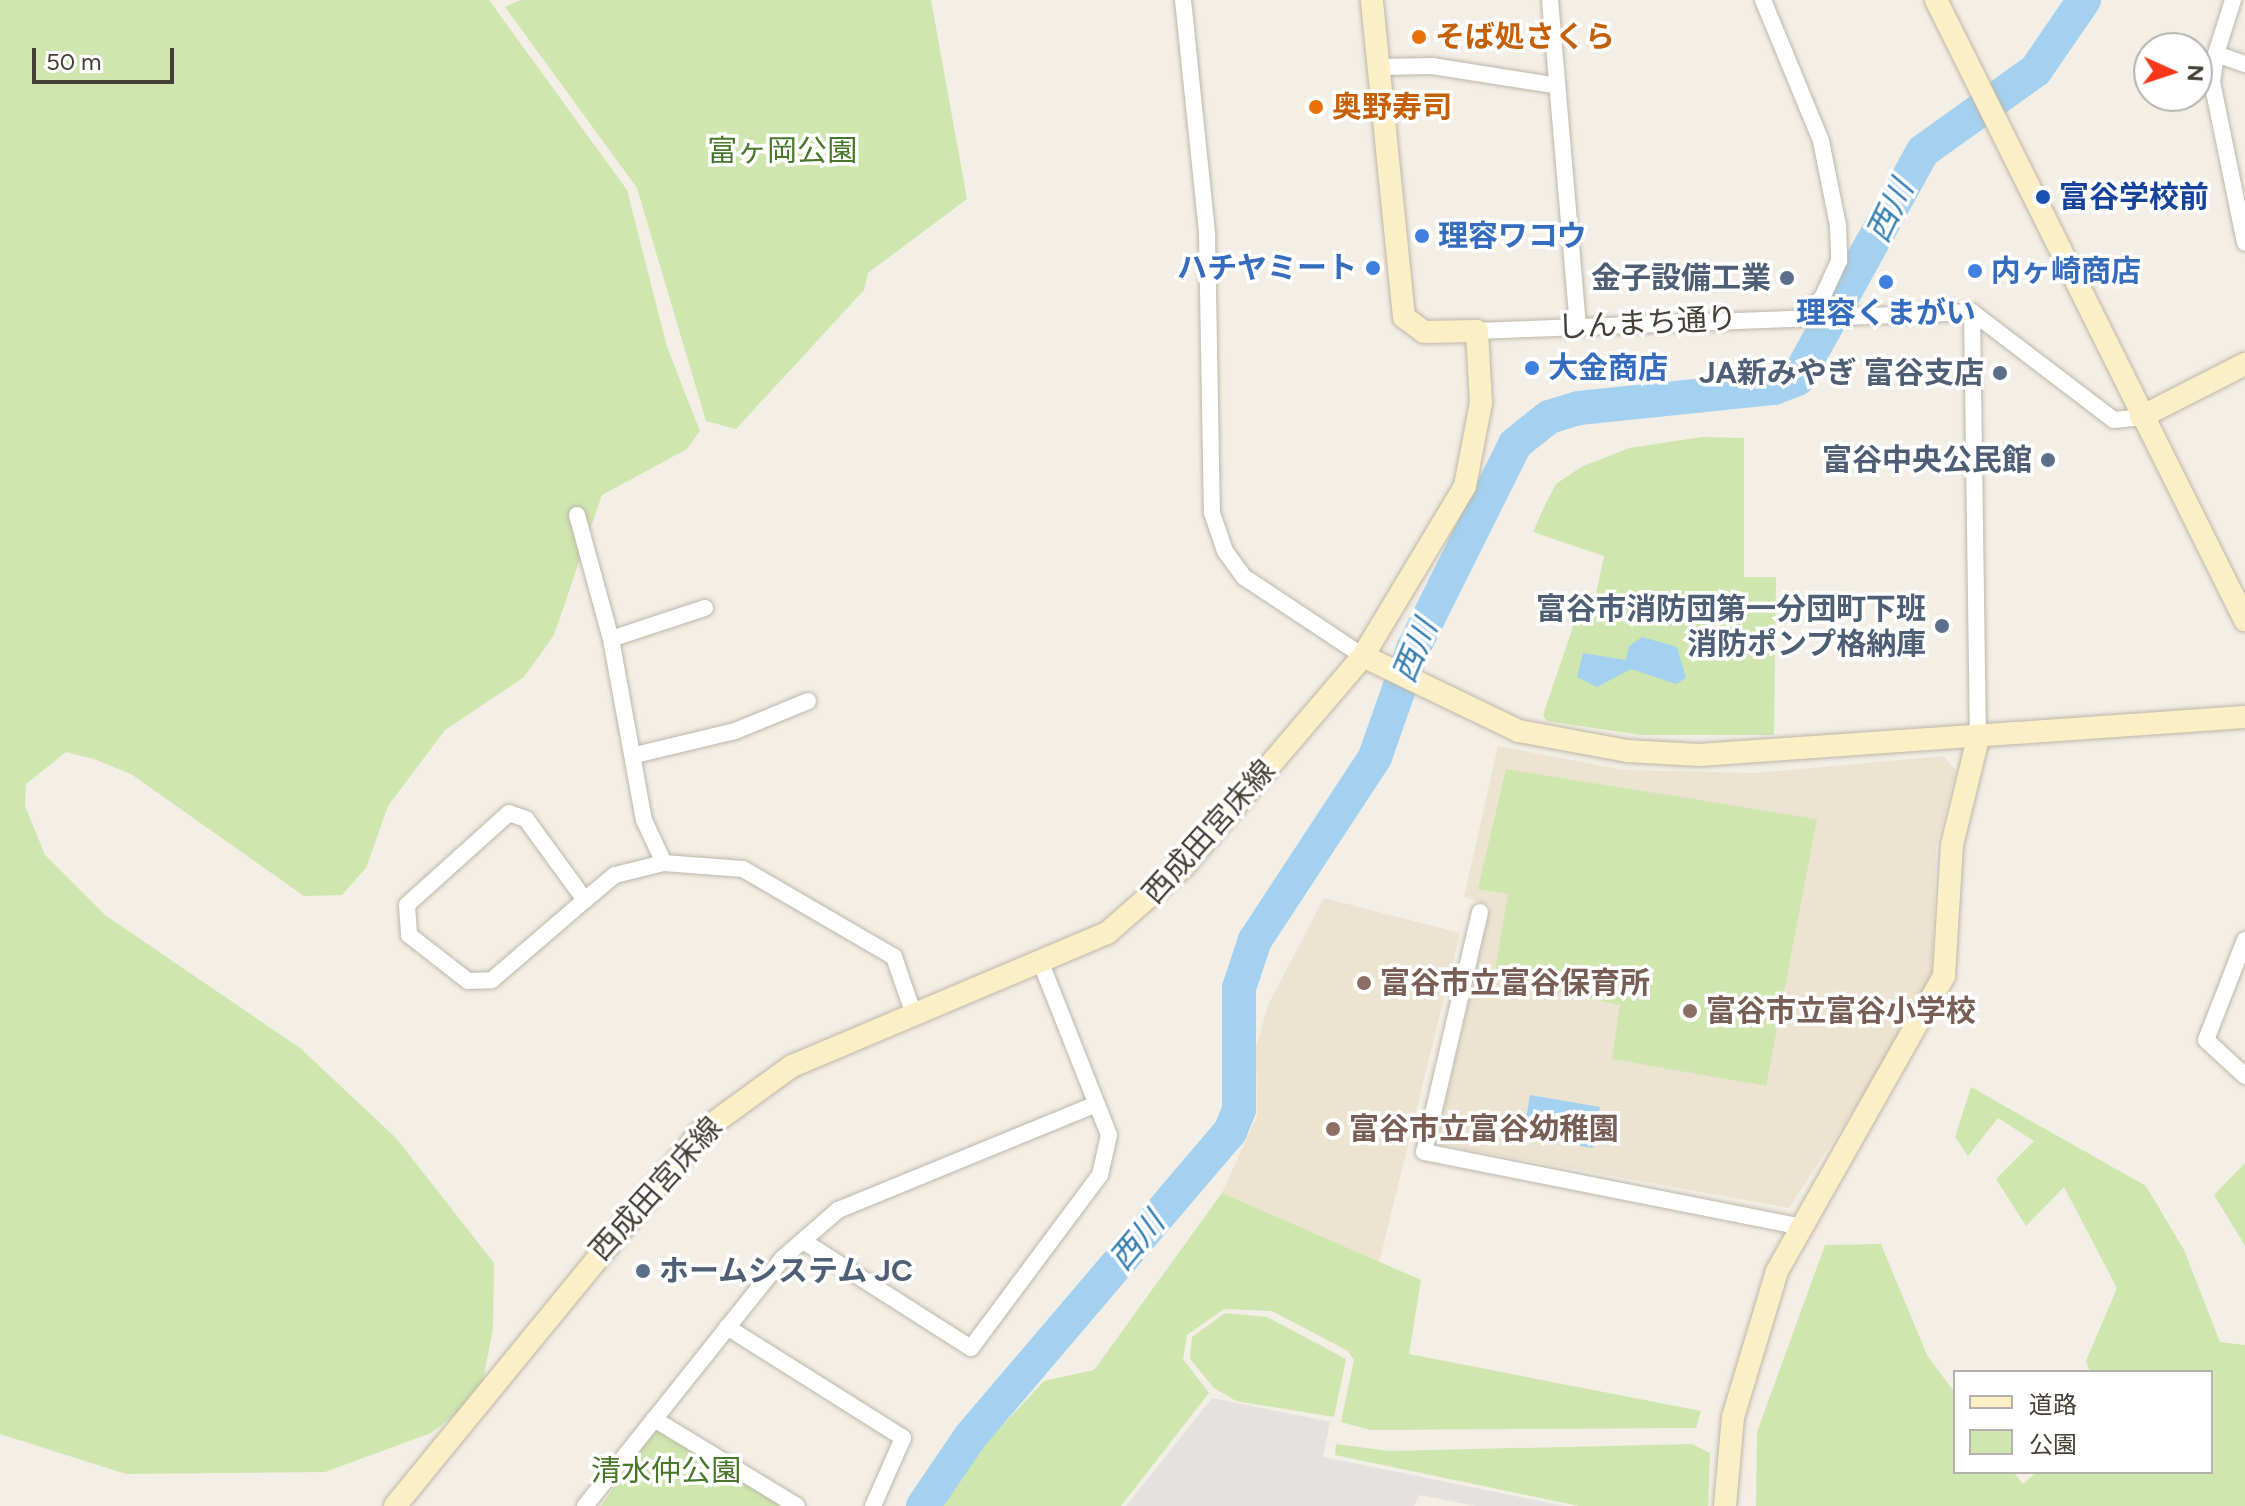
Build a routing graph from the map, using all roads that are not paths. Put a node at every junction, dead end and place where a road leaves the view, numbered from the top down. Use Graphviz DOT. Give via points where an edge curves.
graph roads {
  1 [pos="1183,0"];
  2 [pos="1372,0"];
  3 [pos="1550,0"];
  4 [pos="1763,0"];
  5 [pos="1936,0"];
  6 [pos="2233,0"];
  7 [pos="2216,54"];
  8 [pos="2245,64"];
  9 [pos="1379,67"];
  10 [pos="1554,85"];
  11 [pos="2245,243"];
  12 [pos="1972,312"];
  13 [pos="1809,316"];
  14 [pos="1578,327"];
  15 [pos="1477,331"];
  16 [pos="2245,364"];
  17 [pos="2141,417"];
  18 [pos="577,515"];
  19 [pos="2220,579"];
  20 [pos="2245,600"];
  21 [pos="705,608"];
  22 [pos="2245,620"];
  23 [pos="611,639"];
  24 [pos="1373,662"];
  25 [pos="808,701"];
  26 [pos="2245,717"];
  27 [pos="1978,738"];
  28 [pos="635,755"];
  29 [pos="664,863"];
  30 [pos="585,900"];
  31 [pos="1480,912"];
  32 [pos="2245,940"];
  33 [pos="1042,966"];
  34 [pos="914,1015"];
  35 [pos="2245,1076"];
  36 [pos="1096,1104"];
  37 [pos="1803,1227"];
  38 [pos="803,1241"];
  39 [pos="727,1327"];
  40 [pos="654,1419"];
  41 [pos="395,1506"];
  42 [pos="585,1506"];
  43 [pos="797,1506"];
  44 [pos="873,1506"];
  45 [pos="1725,1506"];
  1 -- 24 [label="street" via="1207,232 1212,513 1225,551 1244,577"];
  2 -- 9 [label="street"];
  3 -- 10 [label="street"];
  4 -- 13 [label="street" via="1821,141 1838,225 1839,261"];
  5 -- 17 [label="street"];
  6 -- 7 [label="street"];
  7 -- 8 [label="street"];
  7 -- 11 [label="street" via="2212,82"];
  9 -- 10 [label="street" via="1432,66"];
  9 -- 15 [label="street" via="1404,317 1424,332"];
  10 -- 14 [label="street"];
  12 -- 13 [label="street, しんまち通り"];
  12 -- 17 [label="street" via="2114,420"];
  12 -- 27 [label="street"];
  13 -- 14 [label="street, しんまち通り"];
  14 -- 15 [label="street, しんまち通り"];
  15 -- 24 [label="street, 西成田宮床線" via="1481,403 1465,486"];
  16 -- 17 [label="street"];
  17 -- 19 [label="street"];
  18 -- 23 [label="street"];
  19 -- 20 [label="street"];
  19 -- 22 [label="street"];
  21 -- 23 [label="street"];
  23 -- 28 [label="street"];
  24 -- 27 [label="street" via="1429,694 1519,731 1627,751 1699,755"];
  24 -- 33 [label="street, 西成田宮床線" via="1183,867 1107,933"];
  25 -- 28 [label="street" via="735,731"];
  26 -- 27 [label="street"];
  27 -- 37 [label="street" via="1952,845 1944,976"];
  28 -- 29 [label="street" via="644,820"];
  29 -- 30 [label="street" via="615,875"];
  29 -- 34 [label="street" via="743,869 894,957"];
  30 -- 30 [label="street" via="492,980 468,981 409,935 407,905 509,813 526,819"];
  31 -- 37 [label="street" via="1424,1152"];
  32 -- 35 [label="street" via="2206,1040"];
  33 -- 34 [label="street, 西成田宮床線"];
  33 -- 36 [label="street"];
  34 -- 41 [label="street, 西成田宮床線" via="792,1066 700,1133"];
  36 -- 38 [label="street" via="867,1195"];
  36 -- 38 [label="street" via="1109,1135 1100,1175 971,1348"];
  37 -- 45 [label="street" via="1777,1271 1750,1349 1733,1417"];
  38 -- 39 [label="street"];
  39 -- 40 [label="street"];
  39 -- 44 [label="street" via="903,1438"];
  40 -- 42 [label="street"];
  40 -- 43 [label="street"];
}
